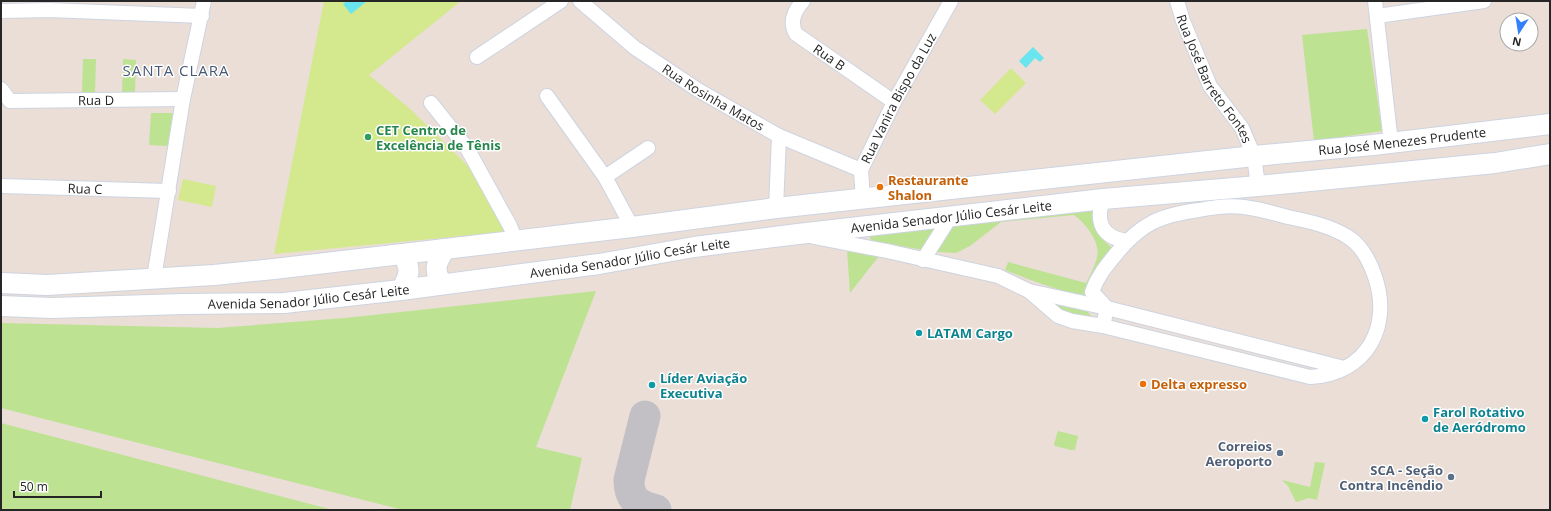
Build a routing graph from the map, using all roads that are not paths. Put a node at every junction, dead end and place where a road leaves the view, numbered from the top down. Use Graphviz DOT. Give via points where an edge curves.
graph roads {
  1 [pos="204,1"];
  2 [pos="562,1"];
  3 [pos="582,1"];
  4 [pos="803,1"];
  5 [pos="951,1"];
  6 [pos="1177,1"];
  7 [pos="1375,1"];
  8 [pos="1484,1"];
  9 [pos="1468,2"];
  10 [pos="1,10"];
  11 [pos="202,16"];
  12 [pos="1377,16"];
  13 [pos="477,57"];
  14 [pos="1,89"];
  15 [pos="547,96"];
  16 [pos="183,100"];
  17 [pos="894,102"];
  18 [pos="430,103"];
  19 [pos="5,105"];
  20 [pos="1550,124"];
  21 [pos="779,136"];
  22 [pos="1382,144"];
  23 [pos="648,148"];
  24 [pos="1550,154"];
  25 [pos="1254,156"];
  26 [pos="861,170"];
  27 [pos="1367,176"];
  28 [pos="605,177"];
  29 [pos="1,186"];
  30 [pos="1258,186"];
  31 [pos="169,191"];
  32 [pos="1103,199"];
  33 [pos="863,200"];
  34 [pos="776,208"];
  35 [pos="951,216"];
  36 [pos="632,227"];
  37 [pos="798,234"];
  38 [pos="516,241"];
  39 [pos="1126,241"];
  40 [pos="445,249"];
  41 [pos="403,255"];
  42 [pos="923,260"];
  43 [pos="154,278"];
  44 [pos="1,283"];
  45 [pos="442,284"];
  46 [pos="401,290"];
  47 [pos="1029,291"];
  48 [pos="1,306"];
  49 [pos="1107,308"];
  50 [pos="1103,326"];
  51 [pos="1344,368"];
  1 -- 11 [label="street"];
  2 -- 13 [label="street"];
  3 -- 21 [label="street, Rua Rosinha Matos" via="641,52 698,90"];
  4 -- 17 [label="street, Rua B" via="793,16 792,28 796,34"];
  5 -- 17 [label="street, Rua Vanira Bispo da Luz"];
  6 -- 25 [label="street, Rua José Barreto Fontes" via="1210,86 1242,128"];
  7 -- 12 [label="street"];
  8 -- 9 [label="street"];
  9 -- 12 [label="street"];
  10 -- 11 [label="street"];
  11 -- 16 [label="street"];
  12 -- 22 [label="street"];
  14 -- 19 [label="street"];
  15 -- 28 [label="street"];
  16 -- 19 [label="street, Rua D"];
  16 -- 31 [label="street"];
  17 -- 26 [label="street, Rua Vanira Bispo da Luz"];
  18 -- 38 [label="street" via="467,148"];
  20 -- 22 [label="main road, Rua José Menezes Prudente"];
  21 -- 26 [label="street, Rua Rosinha Matos"];
  21 -- 34 [label="street"];
  22 -- 25 [label="main road, Rua José Menezes Prudente"];
  22 -- 27 [label="main road" via="1366,162"];
  23 -- 28 [label="street"];
  24 -- 27 [label="main road" via="1495,163"];
  25 -- 30 [label="street, Rua José Barreto Fontes"];
  25 -- 33 [label="main road, Avenida Senador Júlio Cesár Leite"];
  26 -- 33 [label="street, Rua Vanira Bispo da Luz"];
  27 -- 30 [label="main road"];
  28 -- 36 [label="street"];
  29 -- 31 [label="street, Rua C"];
  30 -- 32 [label="main road, Avenida Senador Júlio Cesár Leite"];
  31 -- 43 [label="street"];
  32 -- 35 [label="main road, Avenida Senador Júlio Cesár Leite"];
  32 -- 39 [label="street" via="1100,222 1104,231 1117,240"];
  33 -- 34 [label="main road, Avenida Senador Júlio Cesár Leite"];
  34 -- 36 [label="main road, Avenida Senador Júlio Cesár Leite"];
  35 -- 37 [label="main road, Avenida Senador Júlio Cesár Leite"];
  35 -- 42 [label="street"];
  36 -- 38 [label="main road, Avenida Senador Júlio Cesár Leite"];
  37 -- 42 [label="street"];
  37 -- 45 [label="main road, Avenida Senador Júlio Cesár Leite" via="694,247 599,264"];
  38 -- 40 [label="main road, Avenida Senador Júlio Cesár Leite"];
  39 -- 49 [label="street" via="1099,275 1092,292"];
  39 -- 51 [label="street" via="1160,218 1175,213 1226,206 1244,207 1305,221 1332,229 1349,238 1363,251 1372,268 1380,288 1381,307 1374,339 1360,359"];
  40 -- 41 [label="main road, Avenida Senador Júlio Cesár Leite"];
  40 -- 45 [label="main road" via="436,267 437,276"];
  41 -- 43 [label="main road, Avenida Senador Júlio Cesár Leite" via="274,270"];
  41 -- 46 [label="main road" via="409,271"];
  42 -- 47 [label="street" via="998,276"];
  43 -- 44 [label="main road, Avenida Senador Júlio Cesár Leite" via="47,285"];
  45 -- 46 [label="main road, Avenida Senador Júlio Cesár Leite"];
  46 -- 48 [label="main road, Avenida Senador Júlio Cesár Leite" via="284,303 52,308"];
  47 -- 49 [label="street"];
  47 -- 50 [label="street" via="1058,316"];
  49 -- 50 [label="street"];
  49 -- 51 [label="street"];
  50 -- 51 [label="street" via="1310,377"];
}
